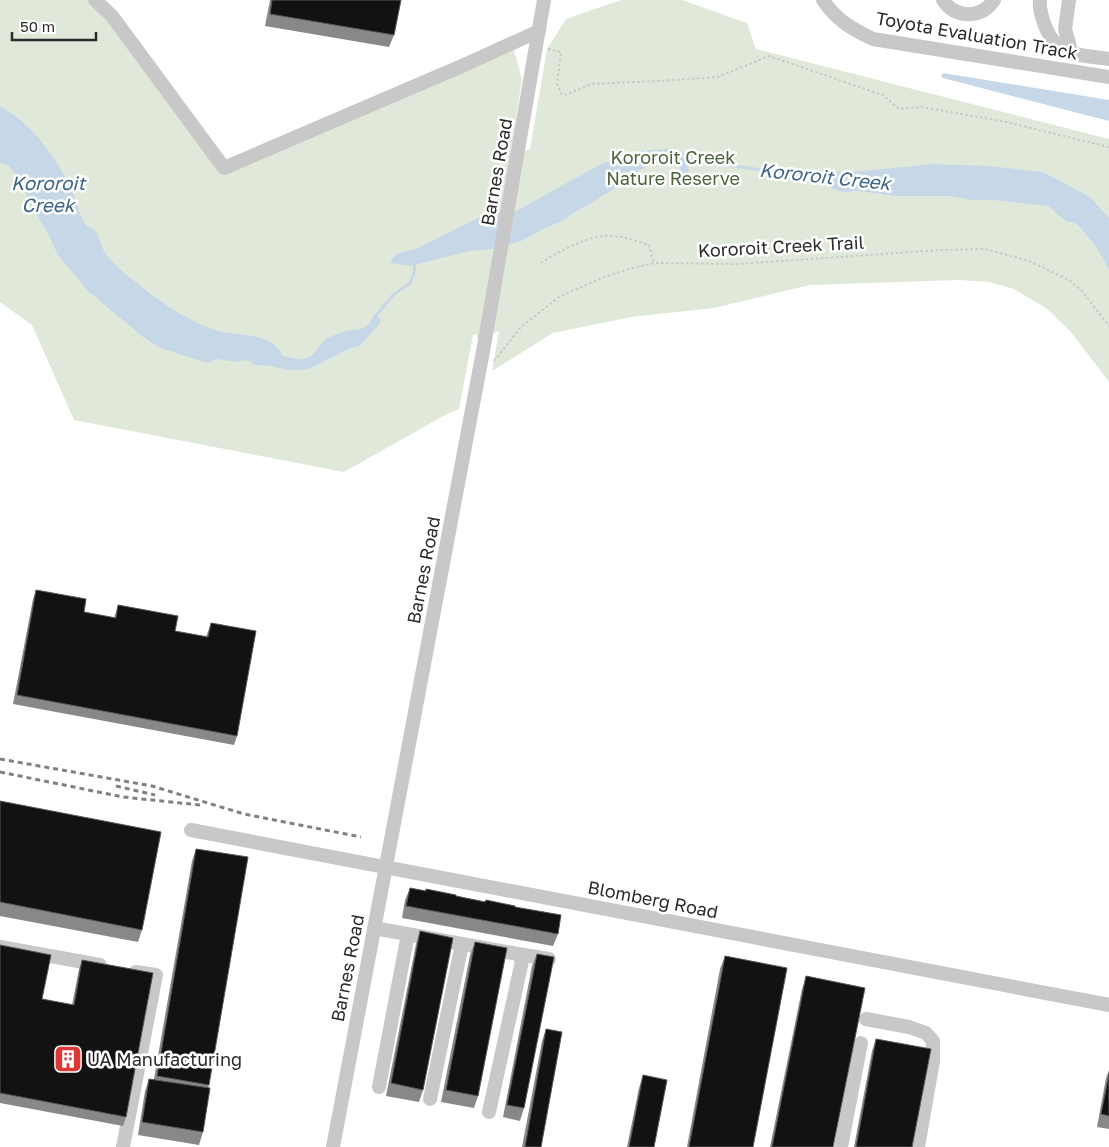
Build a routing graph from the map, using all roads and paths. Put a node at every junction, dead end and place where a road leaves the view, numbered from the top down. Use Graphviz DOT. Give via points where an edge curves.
graph roads {
  1 [pos="95,0"];
  2 [pos="544,0"];
  3 [pos="823,0"];
  4 [pos="944,0"];
  5 [pos="994,0"];
  6 [pos="1040,0"];
  7 [pos="1069,0"];
  8 [pos="539,31"];
  9 [pos="536,46"];
  10 [pos="1072,54"];
  11 [pos="1109,59"];
  12 [pos="1109,77"];
  13 [pos="1109,147"];
  14 [pos="541,263"];
  15 [pos="654,264"];
  16 [pos="1109,326"];
  17 [pos="490,360"];
  18 [pos="191,830"];
  19 [pos="386,868"];
  20 [pos="374,928"];
  21 [pos="408,934"];
  22 [pos="462,944"];
  23 [pos="0,947"];
  24 [pos="518,954"];
  25 [pos="549,959"];
  26 [pos="1109,1005"];
  27 [pos="866,1018"];
  28 [pos="861,1043"];
  29 [pos="379,1087"];
  30 [pos="430,1099"];
  31 [pos="489,1112"];
  32 [pos="123,1147"];
  33 [pos="333,1147"];
  34 [pos="842,1147"];
  35 [pos="918,1147"];
  1 -- 8 [label="street" via="112,16 224,168"];
  2 -- 8 [label="street, Barnes Road"];
  3 -- 12 [label="street, Toyota Evaluation Track" via="844,24 873,38"];
  4 -- 5 [label="street" via="953,11 966,15 985,10"];
  6 -- 10 [label="street" via="1039,10 1053,43"];
  7 -- 10 [label="street" via="1066,29"];
  8 -- 9 [label="street, Barnes Road"];
  9 -- 13 [label="path" via="561,52 557,84 562,95 591,84 718,77 769,56 883,95 899,109 922,107 1006,122"];
  9 -- 19 [label="street, Barnes Road"];
  10 -- 11 [label="street"];
  14 -- 15 [label="path" via="586,240 613,235 649,245"];
  15 -- 16 [label="path, Kororoit Creek Trail" via="738,264 985,249 1029,261 1069,280 1082,291"];
  15 -- 17 [label="path, Kororoit Creek Trail" via="612,274 559,297 521,327 494,361"];
  18 -- 19 [label="street, Blomberg Road"];
  19 -- 20 [label="street, Barnes Road"];
  19 -- 26 [label="street, Blomberg Road"];
  20 -- 21 [label="street"];
  20 -- 33 [label="street, Barnes Road"];
  21 -- 22 [label="street"];
  21 -- 29 [label="street"];
  22 -- 24 [label="street"];
  22 -- 30 [label="street"];
  23 -- 32 [label="street" via="156,975"];
  24 -- 25 [label="street"];
  24 -- 31 [label="street" via="522,961"];
  27 -- 35 [label="street" via="926,1033 933,1041 933,1062"];
  28 -- 34 [label="street"];
}
